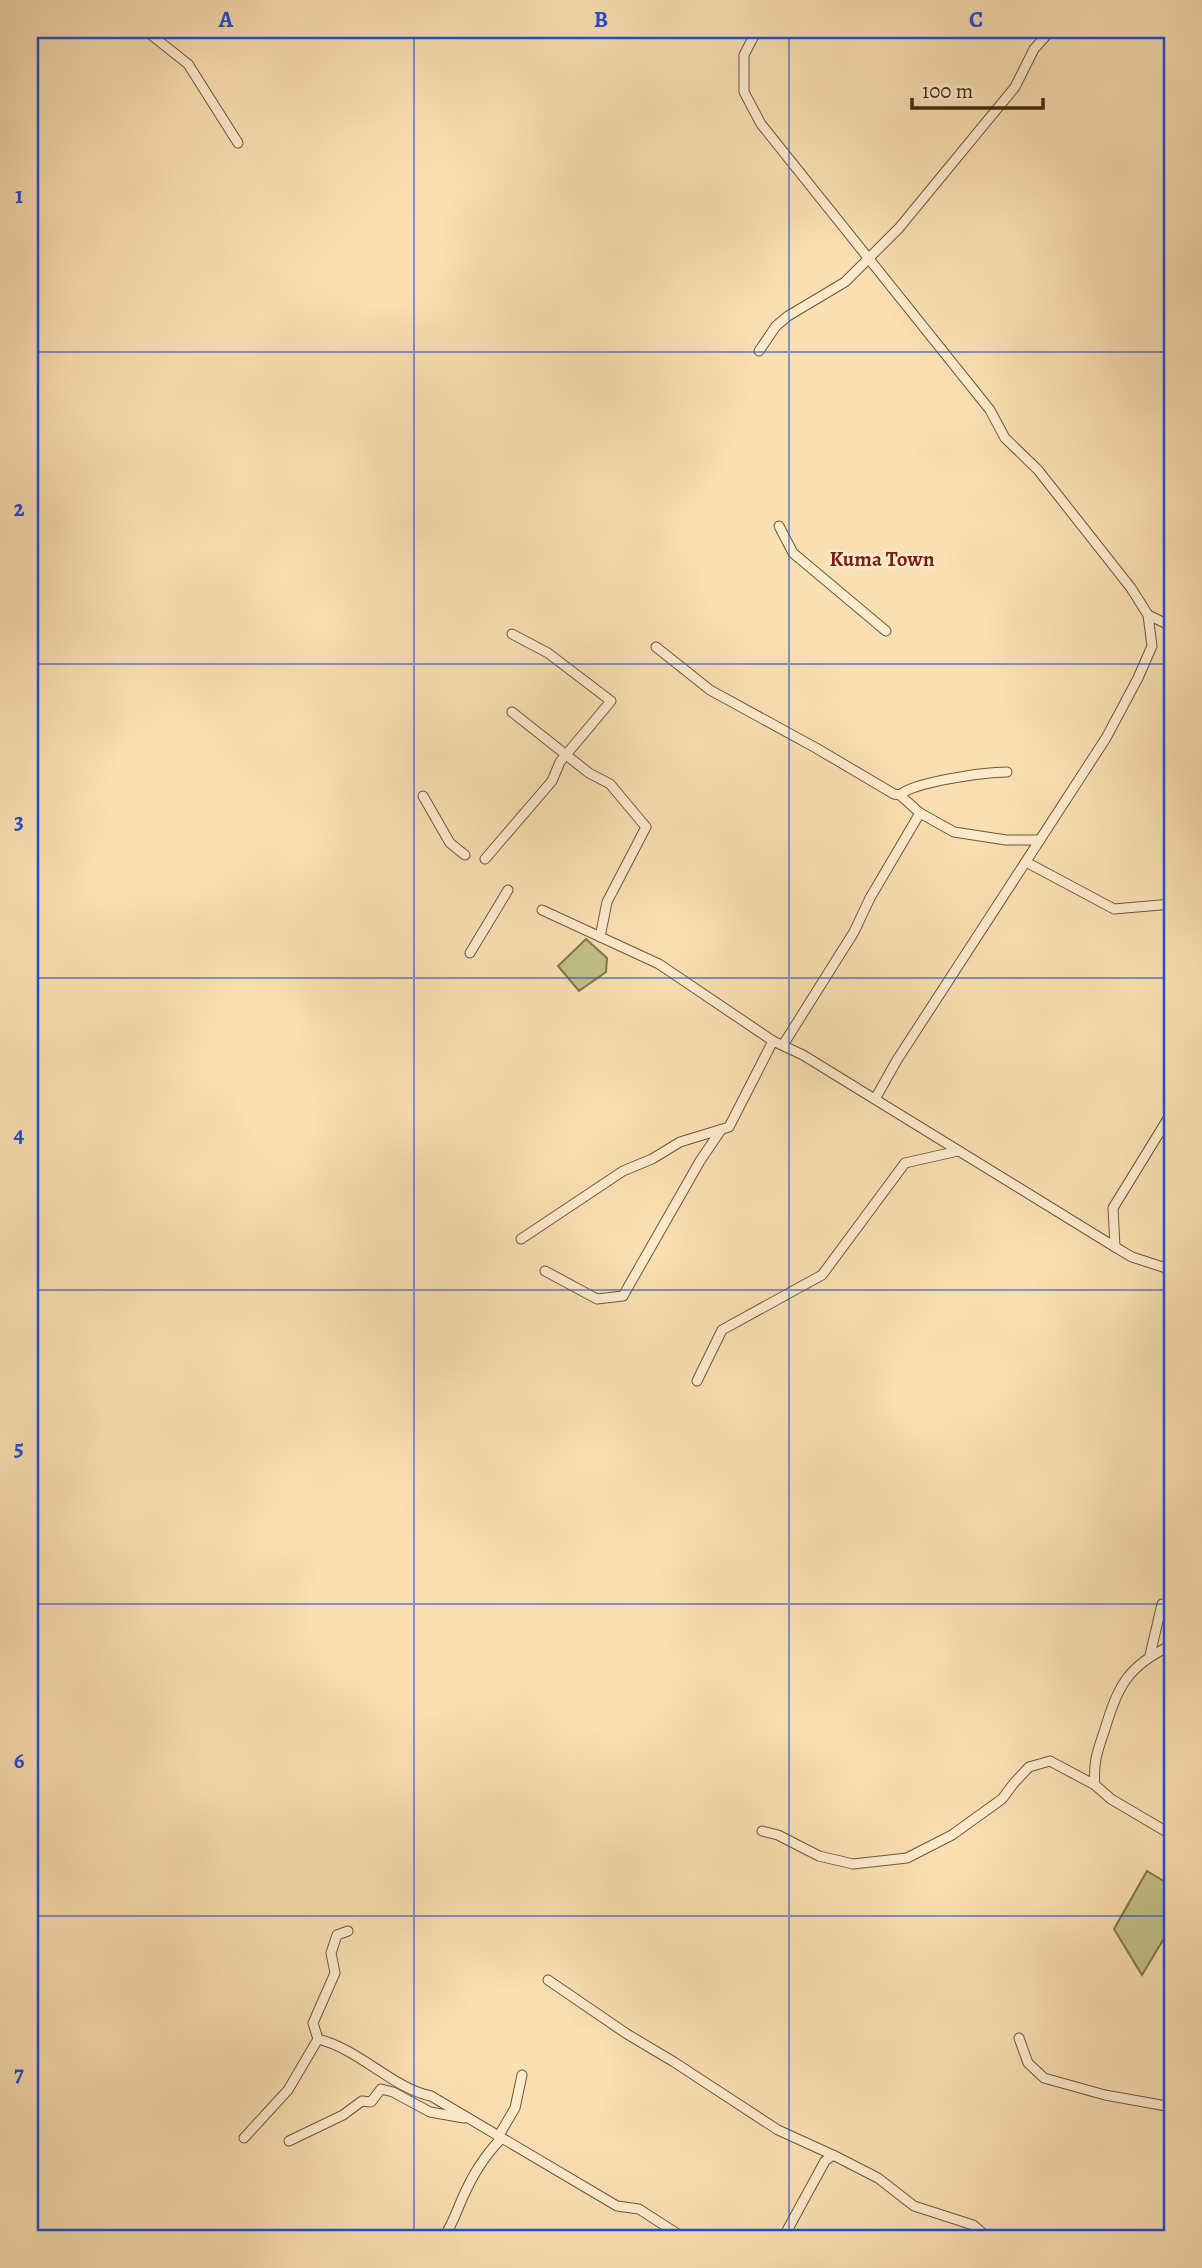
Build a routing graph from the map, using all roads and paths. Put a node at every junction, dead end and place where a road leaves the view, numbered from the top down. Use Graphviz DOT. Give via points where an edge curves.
graph roads {
  1 [pos="145,30"];
  2 [pos="757,30"];
  3 [pos="1051,30"];
  4 [pos="238,143"];
  5 [pos="867,258"];
  6 [pos="759,351"];
  7 [pos="779,526"];
  8 [pos="1148,615"];
  9 [pos="1172,629"];
  10 [pos="886,631"];
  11 [pos="512,634"];
  12 [pos="656,647"];
  13 [pos="512,712"];
  14 [pos="565,755"];
  15 [pos="1007,772"];
  16 [pos="900,795"];
  17 [pos="423,796"];
  18 [pos="920,813"];
  19 [pos="1040,839"];
  20 [pos="465,855"];
  21 [pos="485,859"];
  22 [pos="1026,862"];
  23 [pos="1172,884"];
  24 [pos="508,890"];
  25 [pos="542,910"];
  26 [pos="600,937"];
  27 [pos="470,953"];
  28 [pos="773,1041"];
  29 [pos="783,1045"];
  30 [pos="875,1099"];
  31 [pos="1172,1112"];
  32 [pos="721,1130"];
  33 [pos="958,1151"];
  34 [pos="521,1239"];
  35 [pos="1115,1247"];
  36 [pos="1172,1270"];
  37 [pos="545,1271"];
  38 [pos="697,1381"];
  39 [pos="1162,1604"];
  40 [pos="1172,1645"];
  41 [pos="1150,1655"];
  42 [pos="1095,1785"];
  43 [pos="762,1831"];
  44 [pos="1172,1835"];
  45 [pos="348,1931"];
  46 [pos="548,1980"];
  47 [pos="1019,2038"];
  48 [pos="318,2039"];
  49 [pos="522,2075"];
  50 [pos="1172,2107"];
  51 [pos="469,2119"];
  52 [pos="244,2138"];
  53 [pos="500,2138"];
  54 [pos="289,2141"];
  55 [pos="833,2155"];
  56 [pos="443,2238"];
  57 [pos="684,2238"];
  58 [pos="783,2238"];
  59 [pos="988,2238"];
  1 -- 4 [label="street" via="188,64"];
  2 -- 5 [label="street" via="744,55 744,92 761,124"];
  3 -- 5 [label="street" via="1034,49 1015,88 899,228"];
  5 -- 6 [label="street" via="845,282 776,326"];
  5 -- 8 [label="street"];
  7 -- 10 [label="street" via="793,553"];
  8 -- 9 [label="street"];
  8 -- 19 [label="street" via="1152,646 1138,678 1106,738"];
  11 -- 14 [label="street" via="548,653 611,701"];
  12 -- 16 [label="street" via="710,690"];
  13 -- 14 [label="street"];
  14 -- 21 [label="street" via="552,781"];
  14 -- 26 [label="street" via="610,784 646,827 607,902"];
  15 -- 16 [label="street" via="906,789"];
  16 -- 18 [label="street"];
  17 -- 20 [label="street" via="450,843"];
  18 -- 19 [label="street" via="954,831 1006,841"];
  18 -- 29 [label="street" via="854,932"];
  19 -- 22 [label="street"];
  22 -- 23 [label="street" via="1114,909 1172,904"];
  22 -- 30 [label="street"];
  24 -- 27 [label="street"];
  25 -- 26 [label="street"];
  26 -- 28 [label="street" via="659,964"];
  28 -- 29 [label="street"];
  28 -- 32 [label="street" via="729,1127"];
  29 -- 30 [label="street"];
  30 -- 33 [label="street"];
  31 -- 35 [label="street" via="1113,1208"];
  32 -- 34 [label="street" via="680,1142 623,1171"];
  32 -- 37 [label="street" via="622,1296 597,1299"];
  33 -- 35 [label="street"];
  33 -- 38 [label="street" via="905,1163 822,1275 722,1330"];
  35 -- 36 [label="street"];
  39 -- 41 [label="street"];
  40 -- 41 [label="street"];
  41 -- 42 [label="street" via="1126,1678 1115,1697 1093,1766"];
  42 -- 43 [label="street" via="1050,1761 1029,1767 1002,1799 952,1835 907,1858 853,1864 820,1856"];
  42 -- 44 [label="street"];
  45 -- 48 [label="street" via="337,1935 331,1953 335,1973 313,2023"];
  46 -- 55 [label="street" via="778,2130"];
  47 -- 50 [label="street" via="1028,2063 1044,2078"];
  48 -- 51 [label="street" via="337,2044"];
  48 -- 52 [label="street" via="288,2090"];
  49 -- 53 [label="street" via="515,2108"];
  51 -- 53 [label="street"];
  51 -- 54 [label="street" via="430,2112 381,2089 371,2102 362,2101"];
  53 -- 56 [label="street" via="484,2157"];
  53 -- 57 [label="street" via="617,2206 639,2209"];
  55 -- 58 [label="street" via="825,2161"];
  55 -- 59 [label="street" via="878,2178 914,2206 973,2225"];
}
